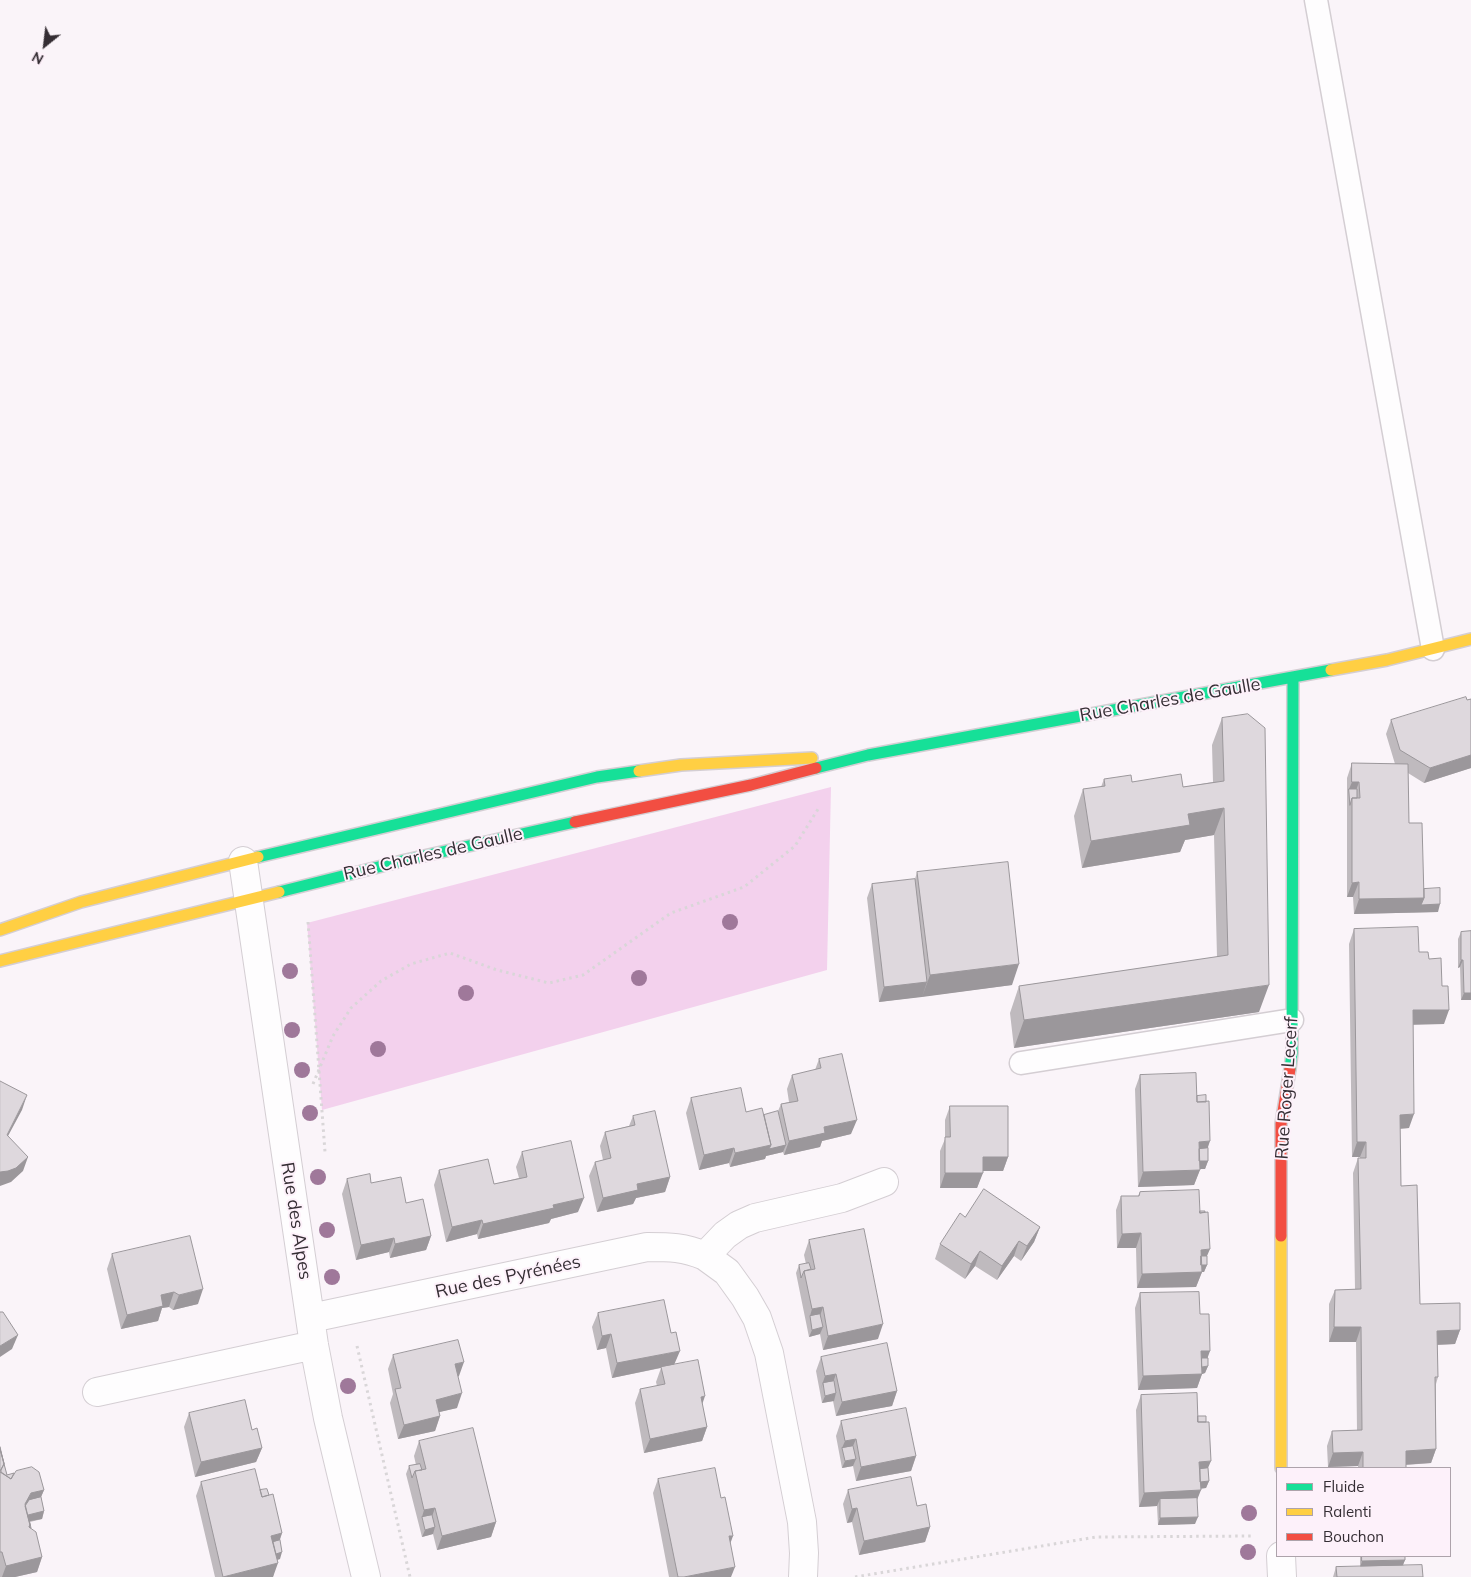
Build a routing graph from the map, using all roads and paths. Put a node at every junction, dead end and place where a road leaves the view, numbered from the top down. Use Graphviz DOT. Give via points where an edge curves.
graph roads {
  1 [pos="1316,0"];
  2 [pos="1471,639"];
  3 [pos="1433,649"];
  4 [pos="1293,678"];
  5 [pos="868,755"];
  6 [pos="821,804"];
  7 [pos="243,861"];
  8 [pos="306,884"];
  9 [pos="249,898"];
  10 [pos="0,930"];
  11 [pos="0,961"];
  12 [pos="1292,1020"];
  13 [pos="1021,1063"];
  14 [pos="318,1071"];
  15 [pos="311,1089"];
  16 [pos="325,1158"];
  17 [pos="884,1182"];
  18 [pos="706,1256"];
  19 [pos="349,1311"];
  20 [pos="310,1318"];
  21 [pos="314,1345"];
  22 [pos="97,1392"];
  23 [pos="1280,1467"];
  24 [pos="1258,1536"];
  25 [pos="1281,1557"];
  26 [pos="366,1577"];
  27 [pos="410,1577"];
  28 [pos="803,1577"];
  29 [pos="855,1577"];
  30 [pos="1282,1577"];
  1 -- 3 [label="lane"];
  2 -- 3 [label="street, Rue Charles de Gaulle"];
  3 -- 4 [label="street, Rue Charles de Gaulle"];
  4 -- 5 [label="street, Rue Charles de Gaulle"];
  4 -- 12 [label="street, Rue Roger Lecerf"];
  5 -- 7 [label="street, Rue Charles de Gaulle" via="681,765 597,777"];
  5 -- 8 [label="street, Rue Charles de Gaulle" via="751,785 522,833"];
  6 -- 14 [label="path" via="795,846 744,887 671,913 583,974 549,983 496,970 450,953 411,964 381,981 351,1008 333,1036"];
  7 -- 9 [label="street, Rue des Alpes"];
  7 -- 10 [label="street, Rue Charles de Gaulle" via="81,902"];
  8 -- 9 [label="street, Rue Charles de Gaulle"];
  8 -- 14 [label="path"];
  9 -- 11 [label="street, Rue Charles de Gaulle"];
  9 -- 20 [label="street, Rue des Alpes"];
  12 -- 13 [label="lane"];
  12 -- 23 [label="street, Rue Roger Lecerf" via="1292,1053 1281,1124"];
  14 -- 15 [label="path"];
  14 -- 16 [label="path"];
  17 -- 18 [label="street" via="842,1198 755,1218 725,1235"];
  18 -- 19 [label="street, Rue des Pyrénées" via="688,1249 647,1247"];
  18 -- 28 [label="street, Rue des Pyrénées" via="727,1272 745,1297 757,1318 769,1354 802,1522"];
  19 -- 20 [label="street, Rue des Pyrénées"];
  19 -- 27 [label="path"];
  20 -- 21 [label="street, Rue des Alpes"];
  21 -- 22 [label="street"];
  21 -- 26 [label="street, Rue des Alpes"];
  24 -- 29 [label="path" via="1096,1537"];
  25 -- 30 [label="street"];
}
